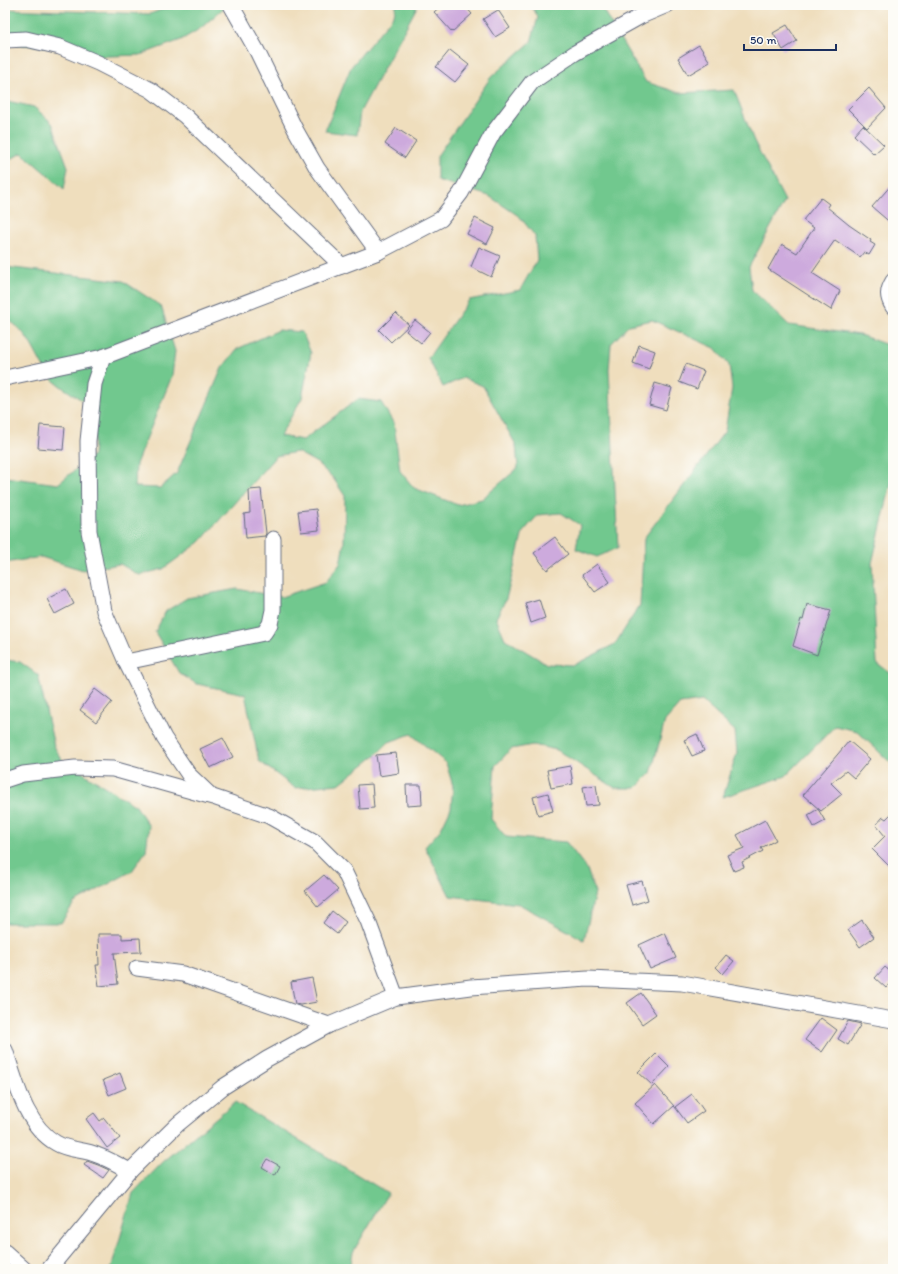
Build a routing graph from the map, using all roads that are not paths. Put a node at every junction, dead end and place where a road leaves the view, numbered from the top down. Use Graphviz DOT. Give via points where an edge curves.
graph roads {
  1 [pos="231,5"];
  2 [pos="667,5"];
  3 [pos="5,40"];
  4 [pos="378,252"];
  5 [pos="342,266"];
  6 [pos="893,281"];
  7 [pos="893,307"];
  8 [pos="103,357"];
  9 [pos="66,366"];
  10 [pos="5,378"];
  11 [pos="94,384"];
  12 [pos="273,539"];
  13 [pos="126,662"];
  14 [pos="5,780"];
  15 [pos="213,797"];
  16 [pos="137,968"];
  17 [pos="396,997"];
  18 [pos="893,1020"];
  19 [pos="329,1025"];
  20 [pos="5,1050"];
  21 [pos="130,1171"];
  22 [pos="5,1252"];
  23 [pos="24,1269"];
  24 [pos="49,1269"];
  1 -- 4 [label="street" via="317,168"];
  2 -- 4 [label="street" via="641,16 575,53 532,82 493,133 461,193 441,219"];
  3 -- 5 [label="street" via="26,39 60,47 98,62 152,90 185,116"];
  4 -- 5 [label="street"];
  5 -- 8 [label="street"];
  6 -- 7 [label="street" via="888,289 888,299"];
  8 -- 9 [label="street"];
  8 -- 11 [label="street"];
  9 -- 10 [label="street"];
  9 -- 11 [label="street" via="86,375"];
  11 -- 13 [label="street" via="88,441 89,531 104,612"];
  12 -- 13 [label="street" via="273,610 270,624 264,633"];
  13 -- 15 [label="street" via="164,738 189,775"];
  14 -- 15 [label="street" via="23,774 75,768 113,768"];
  15 -- 17 [label="street" via="269,816 315,842 344,871 368,921"];
  16 -- 19 [label="street" via="183,974"];
  17 -- 18 [label="street" via="471,987 604,979 682,983"];
  17 -- 19 [label="street"];
  19 -- 21 [label="street" via="267,1058 223,1087 178,1124"];
  20 -- 21 [label="street" via="26,1109 42,1134 56,1144 96,1154"];
  21 -- 24 [label="street"];
  22 -- 23 [label="street"];
}
